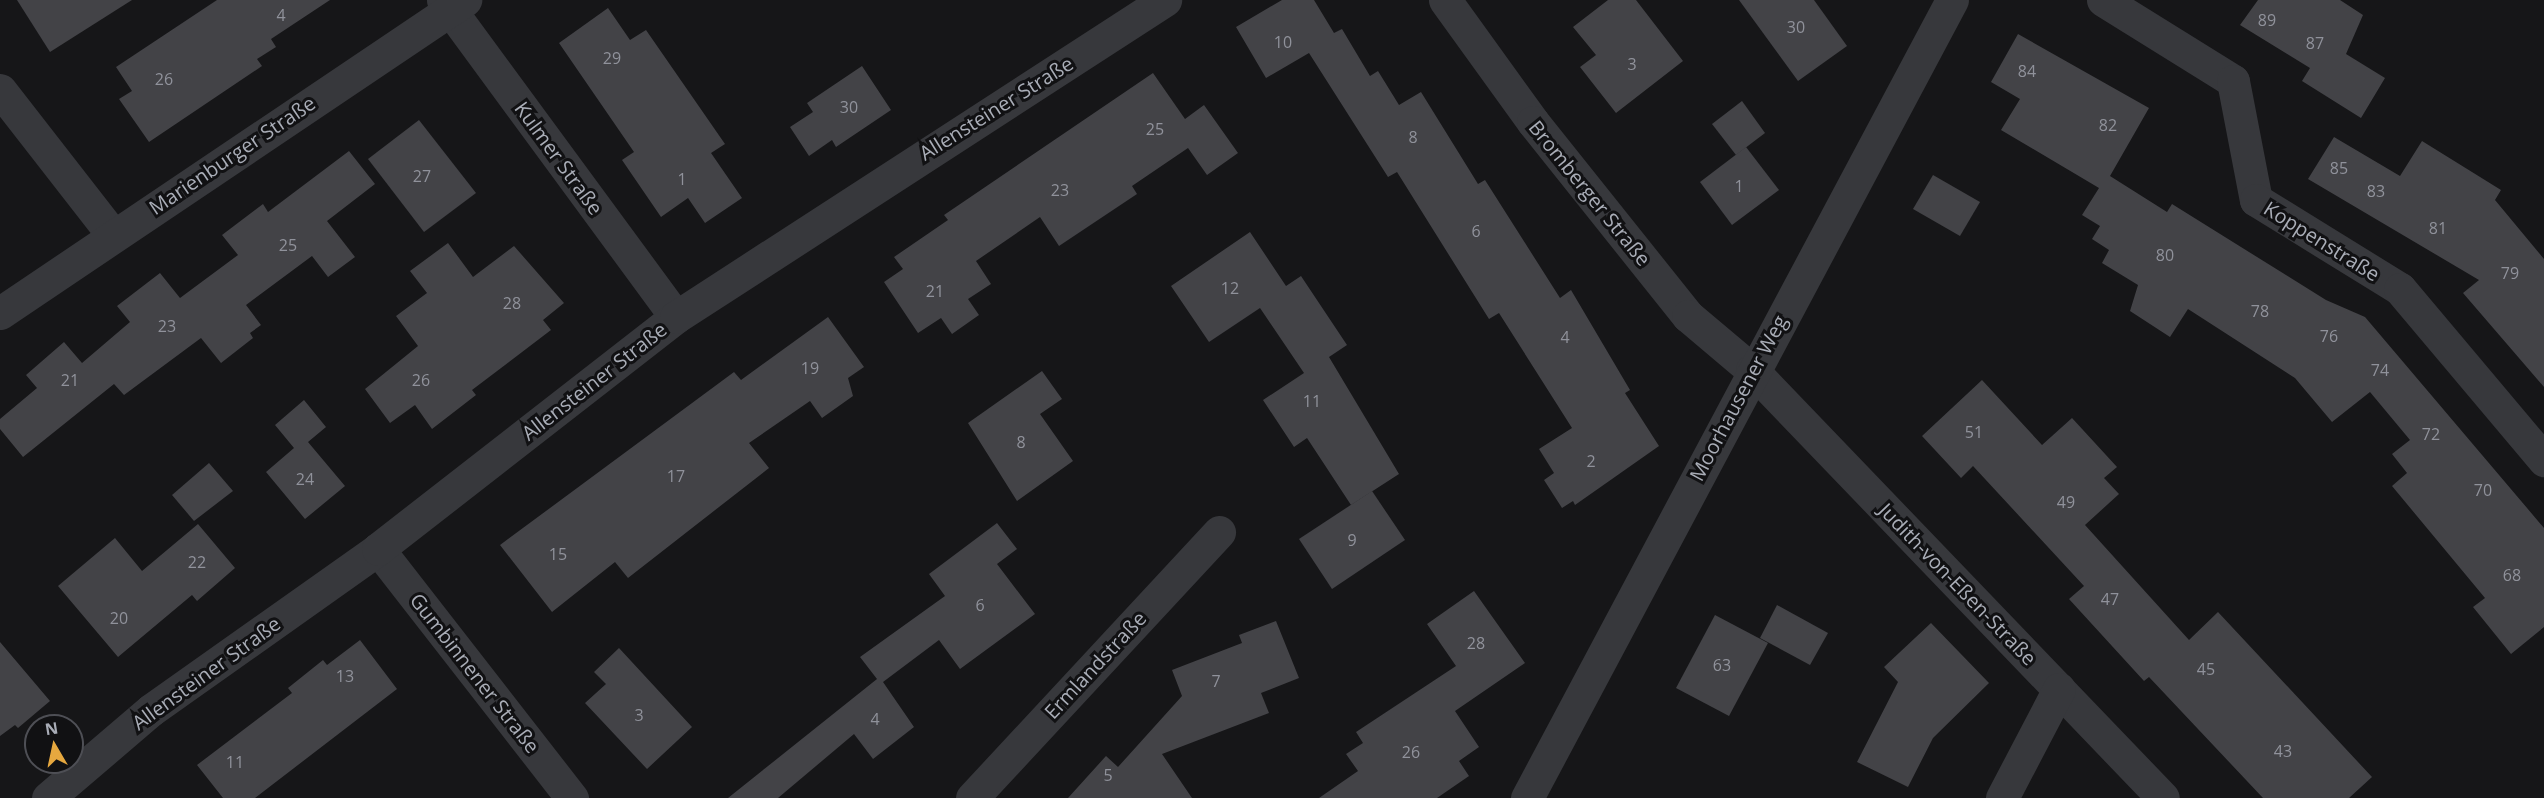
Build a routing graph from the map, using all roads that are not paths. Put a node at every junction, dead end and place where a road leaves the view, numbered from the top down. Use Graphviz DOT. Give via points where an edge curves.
graph roads {
  1 [pos="1166,0"];
  2 [pos="1445,0"];
  3 [pos="1952,0"];
  4 [pos="2103,0"];
  5 [pos="453,3"];
  6 [pos="0,90"];
  7 [pos="113,235"];
  8 [pos="0,313"];
  9 [pos="676,317"];
  10 [pos="1752,370"];
  11 [pos="2544,460"];
  12 [pos="1220,532"];
  13 [pos="378,549"];
  14 [pos="2060,689"];
  15 [pos="48,798"];
  16 [pos="572,798"];
  17 [pos="972,798"];
  18 [pos="1527,798"];
  19 [pos="2002,798"];
  20 [pos="2163,798"];
  1 -- 9 [label="street, Allensteiner Straße"];
  2 -- 10 [label="street, Bromberger Straße" via="1533,122 1688,316"];
  3 -- 10 [label="street, Moorhausener Weg"];
  4 -- 11 [label="street, Koppenstraße" via="2233,81 2256,200 2400,289"];
  5 -- 7 [label="street, Marienburger Straße"];
  5 -- 9 [label="street, Kulmer Straße"];
  6 -- 7 [label="street"];
  7 -- 8 [label="street, Marienburger Straße"];
  9 -- 13 [label="street, Allensteiner Straße"];
  10 -- 14 [label="street, Judith-von-Eßen-Straße"];
  10 -- 18 [label="street, Moorhausener Weg"];
  12 -- 17 [label="street, Ermlandstraße"];
  13 -- 15 [label="street, Allensteiner Straße" via="151,710"];
  13 -- 16 [label="street, Gumbinnener Straße"];
  14 -- 19 [label="street"];
  14 -- 20 [label="street, Judith-von-Eßen-Straße"];
}
